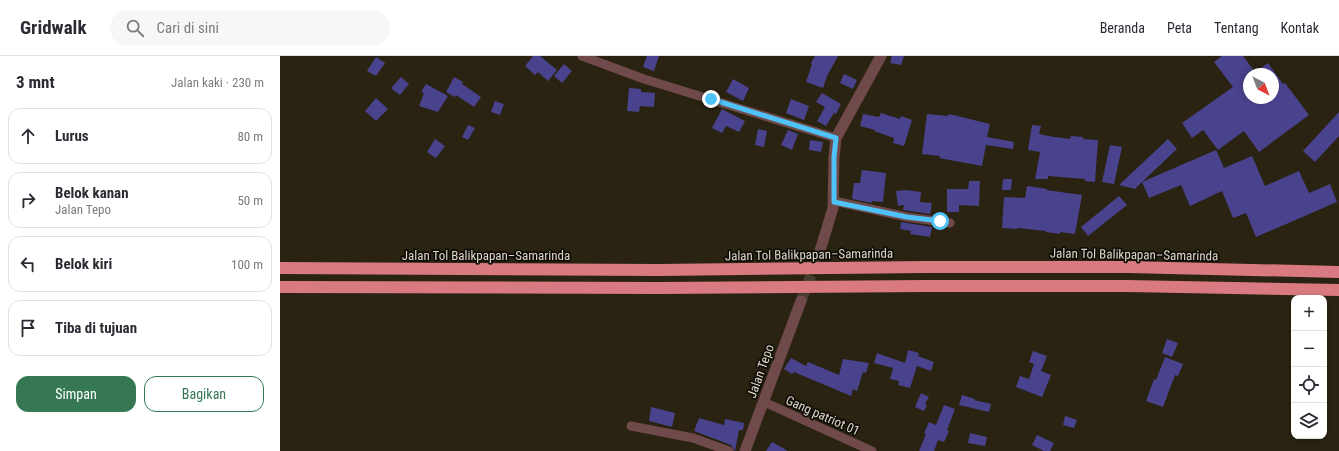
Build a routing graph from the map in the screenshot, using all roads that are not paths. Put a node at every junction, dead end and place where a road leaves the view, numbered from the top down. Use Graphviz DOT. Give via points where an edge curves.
graph roads {
  1 [pos="582,56"];
  2 [pos="881,56"];
  3 [pos="836,138"];
  4 [pos="834,202"];
  5 [pos="950,223"];
  6 [pos="818,254"];
  7 [pos="280,268"];
  8 [pos="1339,272"];
  9 [pos="280,287"];
  10 [pos="1339,290"];
  11 [pos="801,301"];
  12 [pos="764,402"];
  13 [pos="631,426"];
  14 [pos="729,451"];
  15 [pos="745,451"];
  16 [pos="872,451"];
  1 -- 3 [label="street" via="644,79"];
  2 -- 3 [label="street"];
  3 -- 4 [label="street"];
  4 -- 5 [label="street"];
  4 -- 6 [label="street"];
  7 -- 8 [label="highway, Jalan Tol Balikpapan–Samarinda" via="658,270 1128,267"];
  9 -- 10 [label="highway" via="1112,286"];
  11 -- 12 [label="street, Jalan Tepo"];
  12 -- 15 [label="street, Jalan Tepo"];
  12 -- 16 [label="street, Gang patriot 01"];
  13 -- 14 [label="street" via="692,438"];
}
